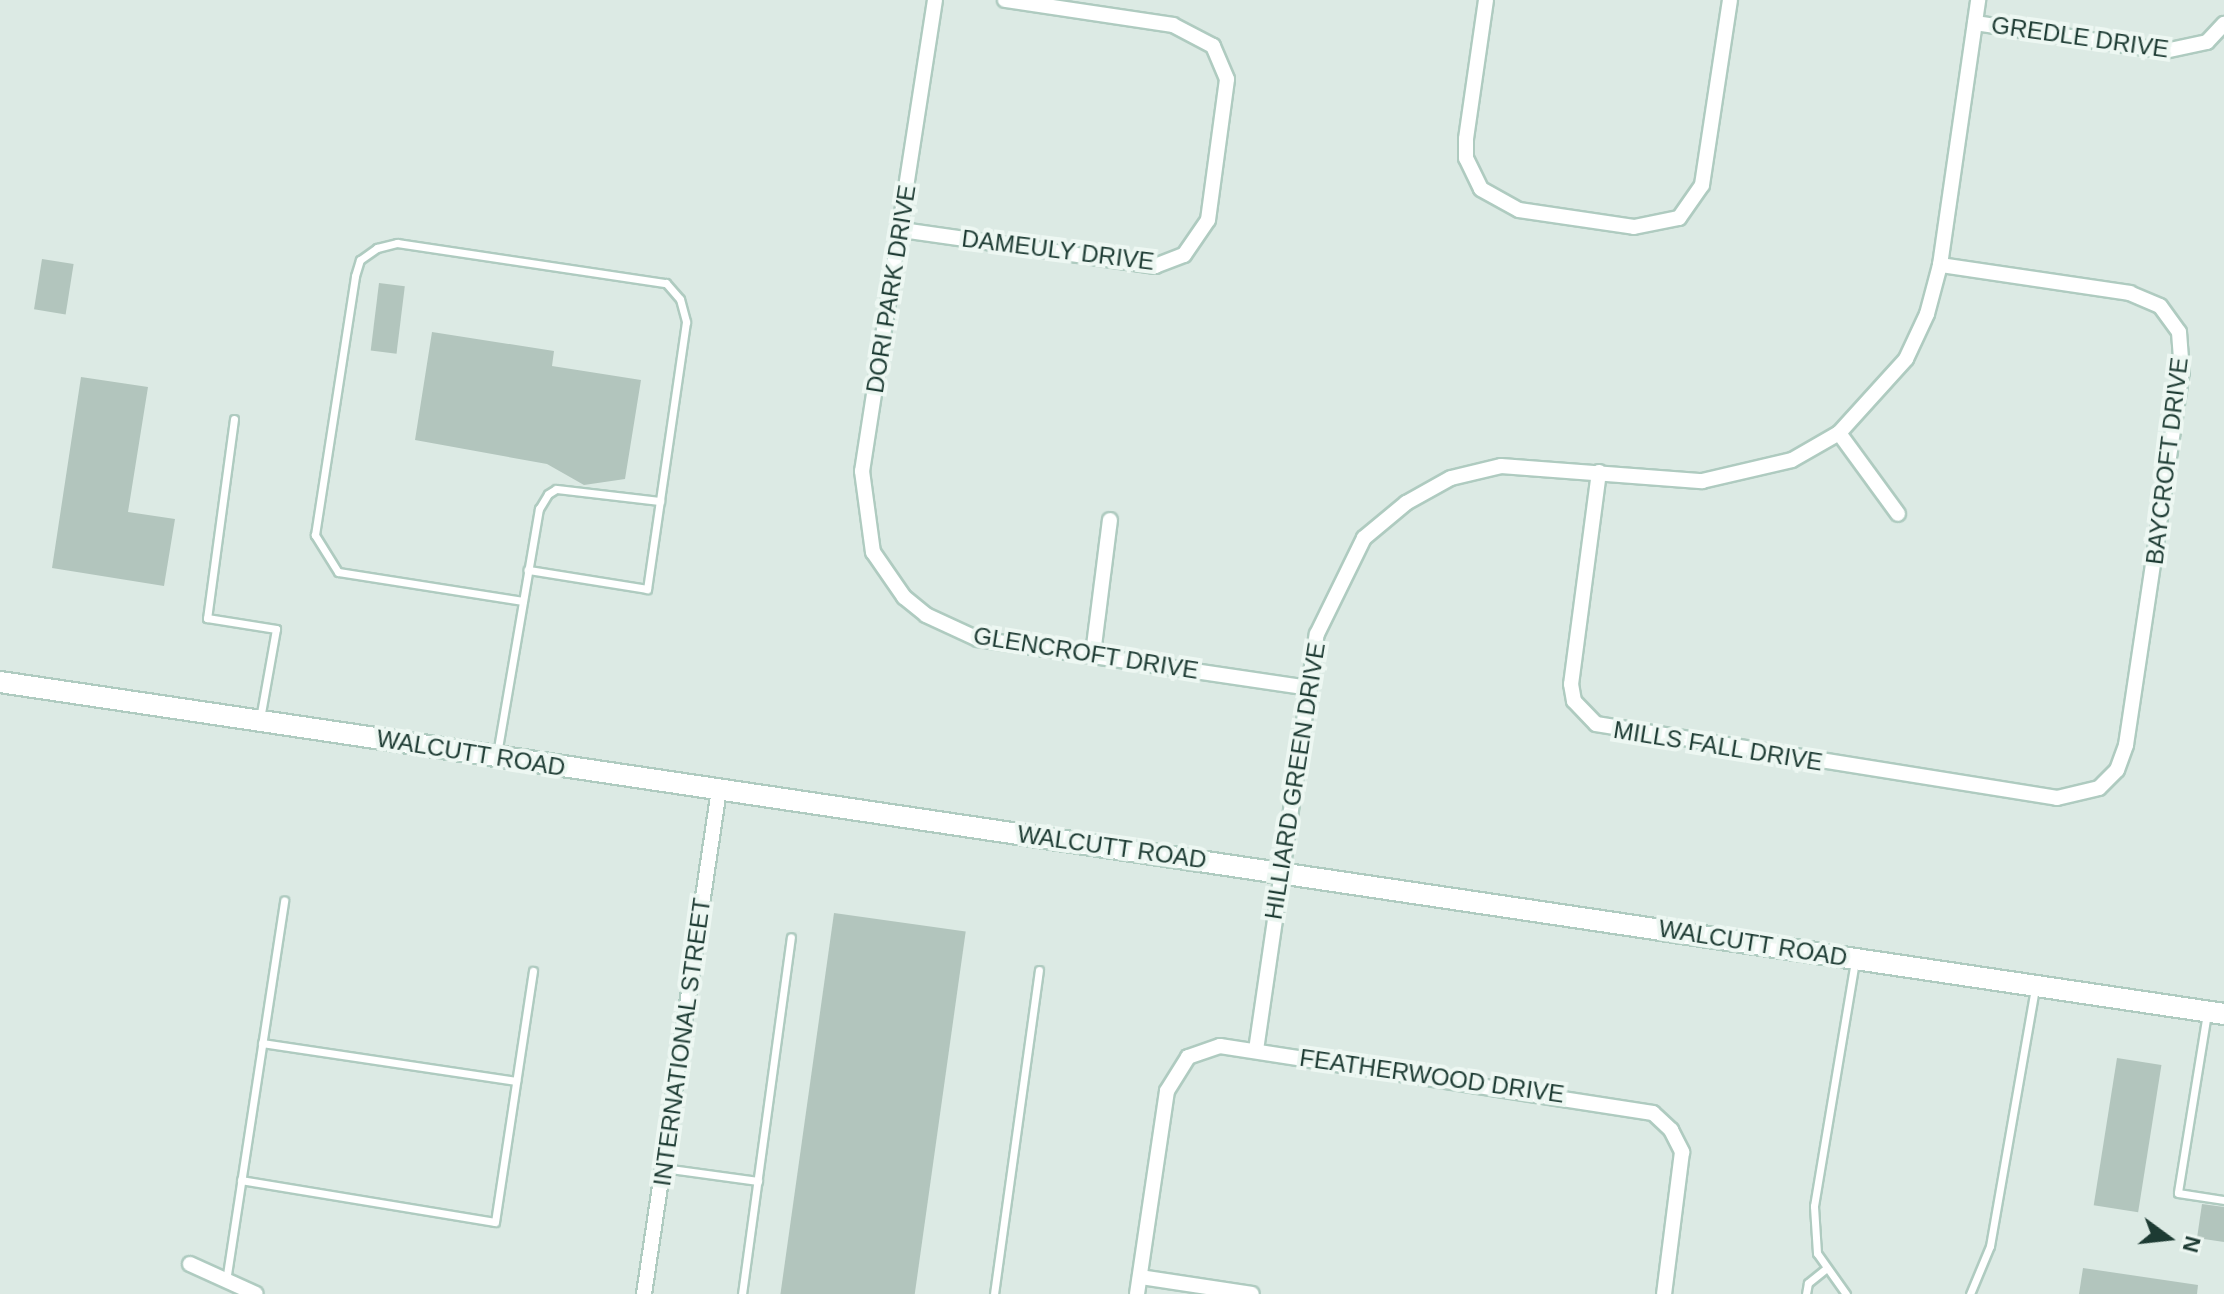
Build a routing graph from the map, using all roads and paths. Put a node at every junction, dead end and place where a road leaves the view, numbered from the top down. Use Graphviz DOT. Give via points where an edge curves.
graph roads {
  1 [pos="935,0"];
  2 [pos="1005,0"];
  3 [pos="1486,0"];
  4 [pos="1730,0"];
  5 [pos="1978,0"];
  6 [pos="1975,23"];
  7 [pos="2224,24"];
  8 [pos="902,230"];
  9 [pos="1940,265"];
  10 [pos="234,419"];
  11 [pos="1839,433"];
  12 [pos="1599,472"];
  13 [pos="660,501"];
  14 [pos="1898,514"];
  15 [pos="1110,520"];
  16 [pos="528,570"];
  17 [pos="885,575"];
  18 [pos="523,601"];
  19 [pos="1093,654"];
  20 [pos="0,682"];
  21 [pos="1308,688"];
  22 [pos="260,721"];
  23 [pos="496,756"];
  24 [pos="2099,788"];
  25 [pos="719,790"];
  26 [pos="1280,872"];
  27 [pos="284,900"];
  28 [pos="791,937"];
  29 [pos="1855,959"];
  30 [pos="1039,970"];
  31 [pos="533,971"];
  32 [pos="2036,986"];
  33 [pos="2216,1012"];
  34 [pos="262,1043"];
  35 [pos="1256,1050"];
  36 [pos="516,1081"];
  37 [pos="663,1168"];
  38 [pos="241,1180"];
  39 [pos="758,1181"];
  40 [pos="2224,1200"];
  41 [pos="190,1264"];
  42 [pos="1825,1269"];
  43 [pos="1984,1270"];
  44 [pos="1140,1277"];
  45 [pos="226,1281"];
  46 [pos="256,1294"];
  47 [pos="644,1294"];
  48 [pos="742,1294"];
  49 [pos="994,1294"];
  50 [pos="1137,1294"];
  51 [pos="1252,1294"];
  52 [pos="1664,1294"];
  53 [pos="1806,1294"];
  54 [pos="1846,1294"];
  55 [pos="1970,1294"];
  56 [pos="1980,1294"];
  1 -- 8 [label="street, DORI PARK DRIVE"];
  2 -- 8 [label="street, DAMEULY DRIVE" via="1173,25 1213,46 1225,68 1226,96 1208,220 1184,255 1139,265"];
  3 -- 4 [label="street" via="1466,139 1466,158 1481,189 1519,210 1634,227 1679,218 1702,185"];
  5 -- 6 [label="street, HILLIARD GREEN DRIVE"];
  6 -- 7 [label="street, GREDLE DRIVE" via="2165,51 2207,42"];
  6 -- 9 [label="street, HILLIARD GREEN DRIVE"];
  8 -- 17 [label="street, DORI PARK DRIVE" via="862,471 865,525"];
  9 -- 11 [label="street, HILLIARD GREEN DRIVE" via="1906,359"];
  9 -- 24 [label="street, BAYCROFT DRIVE" via="2130,293 2160,306 2179,332 2182,372 2126,745 2117,770"];
  10 -- 22 [label="lane" via="207,618 276,629"];
  11 -- 12 [label="street, HILLIARD GREEN DRIVE" via="1792,460 1745,476 1702,481"];
  11 -- 14 [label="street"];
  12 -- 21 [label="street, HILLIARD GREEN DRIVE" via="1501,466 1451,478 1406,503 1364,538 1335,587 1317,634"];
  12 -- 24 [label="street, MILLS FALL DRIVE" via="1571,684 1574,701 1596,724 2057,798"];
  13 -- 16 [label="lane" via="556,489 539,509"];
  13 -- 16 [label="lane" via="647,589"];
  13 -- 18 [label="lane" via="686,322 680,299 666,283 397,243 360,260 315,535 338,572"];
  15 -- 19 [label="street"];
  16 -- 18 [label="lane"];
  17 -- 19 [label="street, GLENCROFT DRIVE" via="926,615 952,630"];
  18 -- 23 [label="lane"];
  19 -- 21 [label="street, GLENCROFT DRIVE"];
  20 -- 22 [label="street, WALCUTT ROAD"];
  21 -- 26 [label="street, HILLIARD GREEN DRIVE"];
  22 -- 23 [label="street, WALCUTT ROAD"];
  23 -- 25 [label="street, WALCUTT ROAD"];
  25 -- 26 [label="street, WALCUTT ROAD"];
  25 -- 37 [label="street, INTERNATIONAL STREET"];
  26 -- 29 [label="street, WALCUTT ROAD"];
  26 -- 35 [label="street, HILLIARD GREEN DRIVE"];
  27 -- 34 [label="lane"];
  28 -- 39 [label="lane"];
  29 -- 32 [label="street, WALCUTT ROAD"];
  29 -- 42 [label="lane" via="1814,1206"];
  30 -- 49 [label="lane"];
  31 -- 36 [label="lane"];
  32 -- 33 [label="street, WALCUTT ROAD"];
  32 -- 43 [label="lane"];
  33 -- 40 [label="lane" via="2178,1193"];
  34 -- 36 [label="lane"];
  34 -- 38 [label="lane"];
  35 -- 44 [label="street, FEATHERWOOD DRIVE" via="1205,1047 1188,1057 1167,1091"];
  35 -- 52 [label="street, FEATHERWOOD DRIVE" via="1629,1105 1653,1113 1671,1130 1682,1152"];
  36 -- 38 [label="lane" via="495,1222"];
  37 -- 39 [label="lane"];
  37 -- 47 [label="street, INTERNATIONAL STREET"];
  38 -- 45 [label="lane"];
  39 -- 48 [label="lane"];
  41 -- 45 [label="street"];
  42 -- 53 [label="lane" via="1808,1283"];
  42 -- 54 [label="lane"];
  43 -- 55 [label="lane"];
  43 -- 56 [label="lane"];
  44 -- 50 [label="street"];
  44 -- 51 [label="street"];
  45 -- 46 [label="street"];
}
